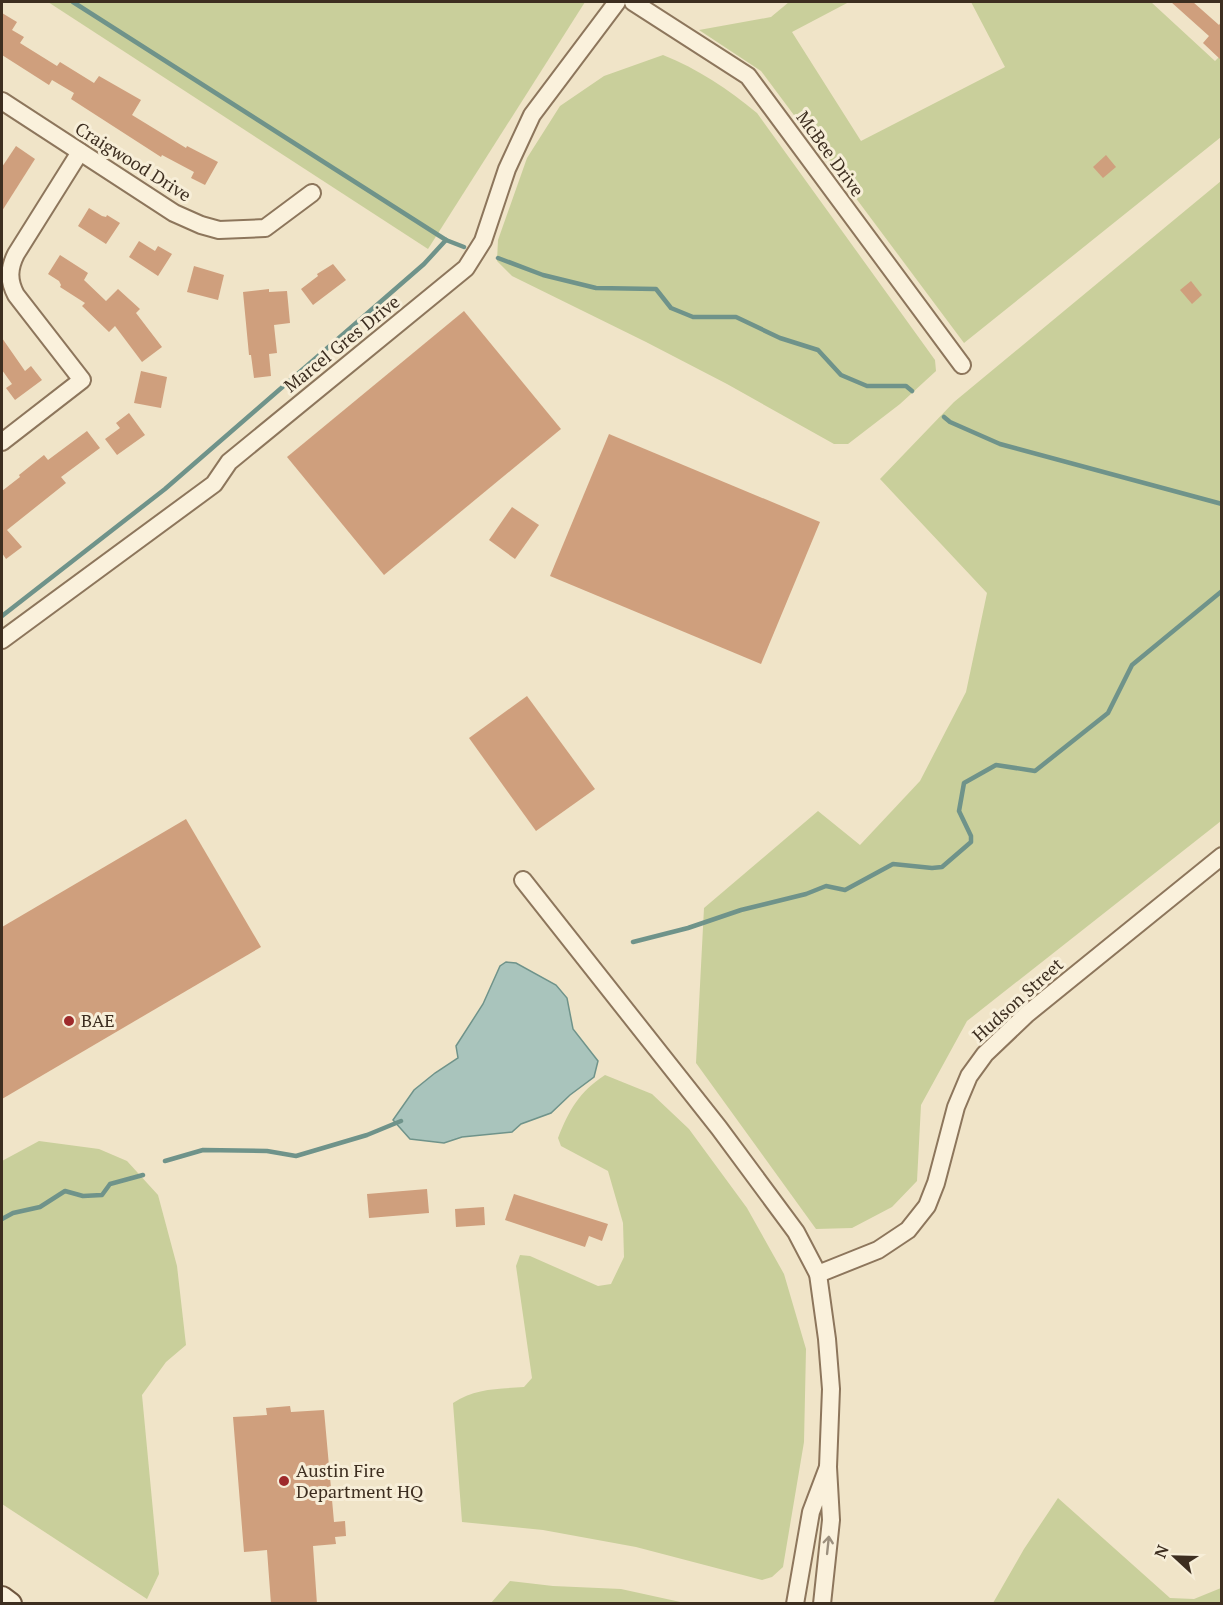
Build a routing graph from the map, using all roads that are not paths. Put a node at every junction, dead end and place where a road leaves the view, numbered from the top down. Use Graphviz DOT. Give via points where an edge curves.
graph roads {
  1 [pos="617,2"];
  2 [pos="633,2"];
  3 [pos="2,101"];
  4 [pos="80,152"];
  5 [pos="312,193"];
  6 [pos="962,365"];
  7 [pos="2,442"];
  8 [pos="2,640"];
  9 [pos="1221,856"];
  10 [pos="523,880"];
  11 [pos="818,1274"];
  12 [pos="828,1467"];
  13 [pos="2,1598"];
  14 [pos="10,1604"];
  15 [pos="795,1604"];
  16 [pos="822,1604"];
  1 -- 8 [label="street, Marcel Gres Drive" via="532,115 507,169 483,241 466,268 229,462 214,484"];
  2 -- 6 [label="street, McBee Drive" via="748,76"];
  3 -- 4 [label="street, Craigwood Drive"];
  4 -- 5 [label="street, Craigwood Drive" via="174,213 219,230 265,228"];
  4 -- 7 [label="street" via="16,254 9,274 16,295 82,380"];
  9 -- 11 [label="street, Hudson Street" via="1027,1014 985,1053 969,1076 956,1107 927,1206 908,1230 878,1250"];
  10 -- 11 [label="street" via="719,1128 795,1232"];
  11 -- 12 [label="street" via="831,1389"];
  12 -- 15 [label="street" via="811,1512"];
  16 -- 12 [label="street, one-way" via="831,1520"];
  13 -- 14 [label="main road"];
}
